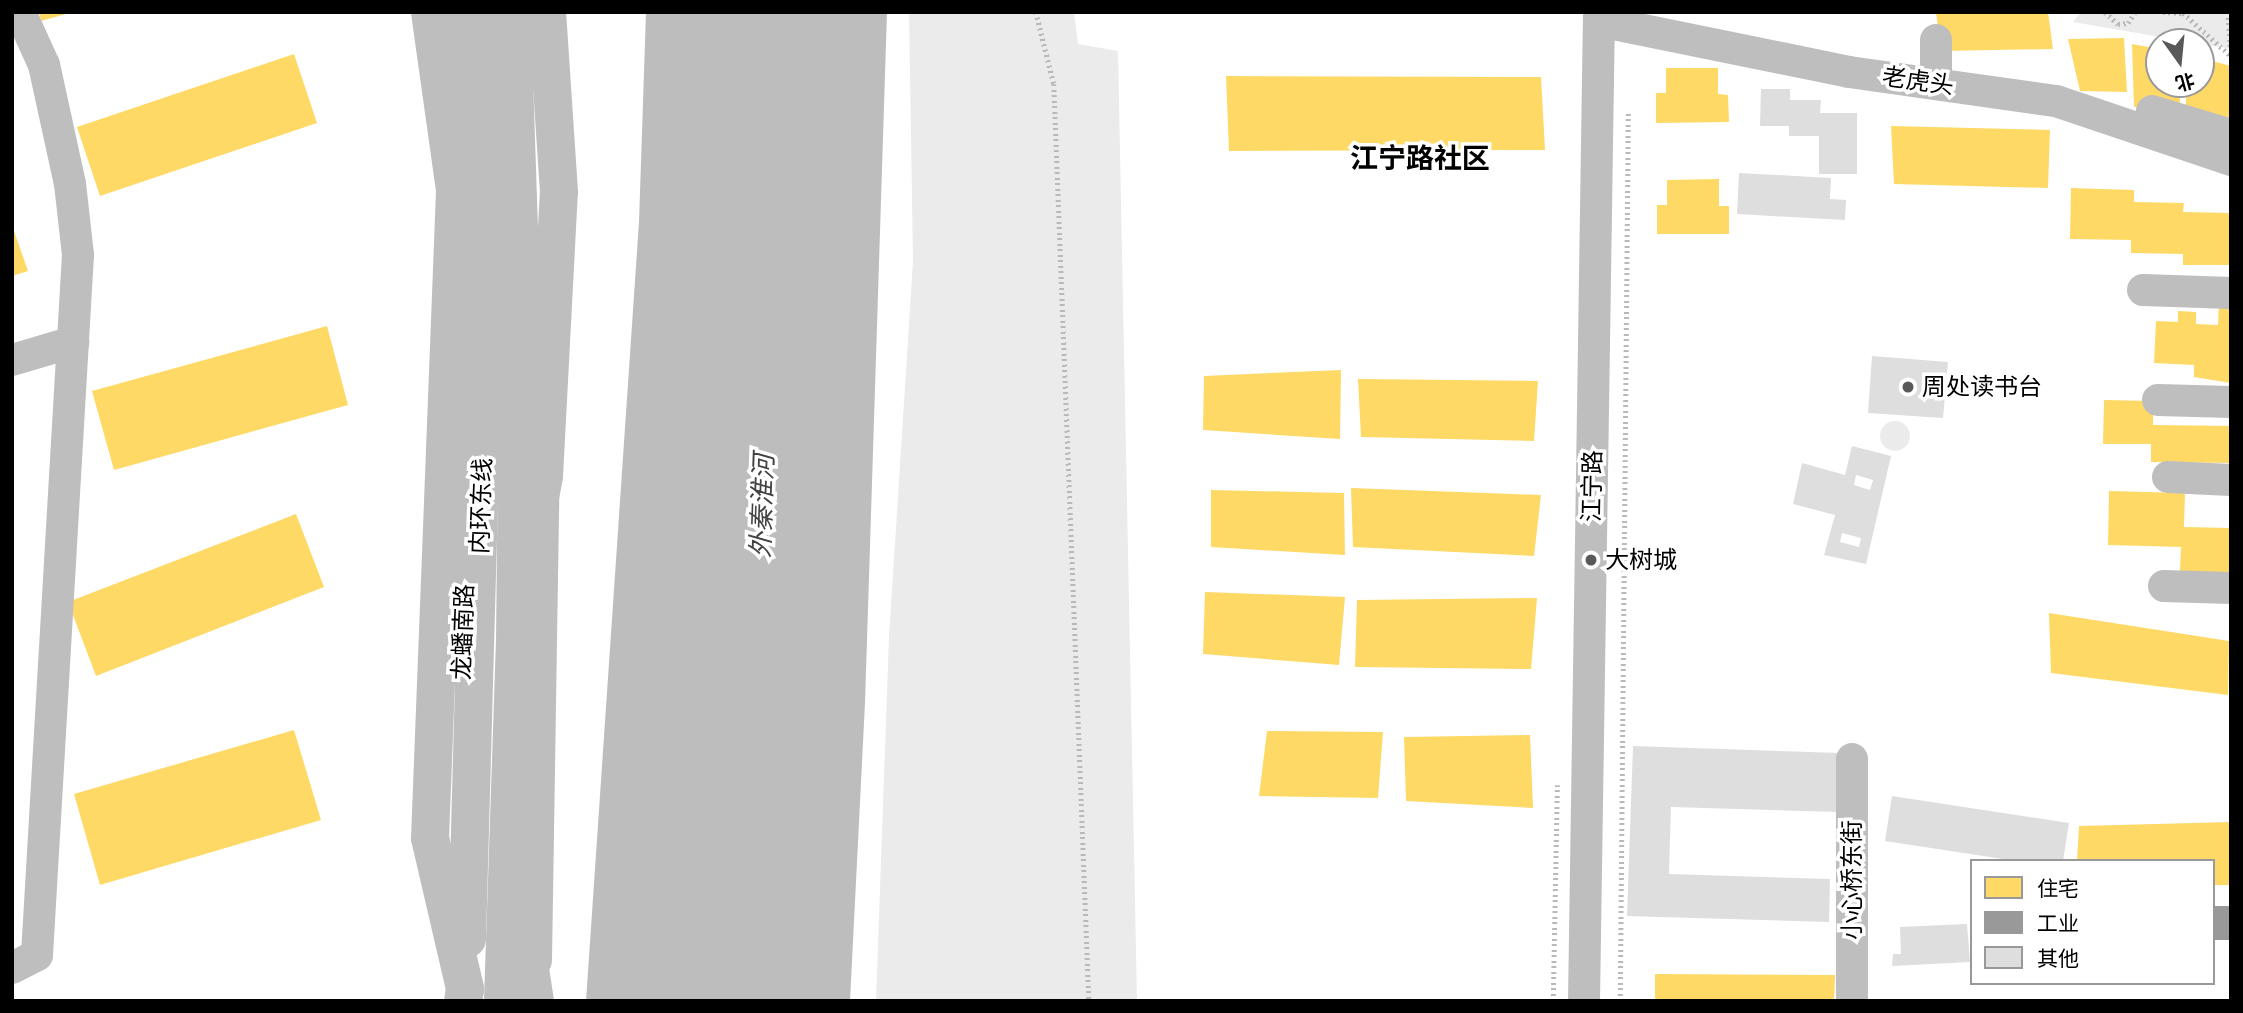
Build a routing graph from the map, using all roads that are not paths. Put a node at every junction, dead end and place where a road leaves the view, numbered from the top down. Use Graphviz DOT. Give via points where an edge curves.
graph roads {
  1 [pos="20,12"];
  2 [pos="430,12"];
  3 [pos="448,12"];
  4 [pos="475,12"];
  5 [pos="505,12"];
  6 [pos="525,12"];
  7 [pos="547,12"];
  8 [pos="1599,17"];
  9 [pos="1936,40"];
  10 [pos="2057,82"];
  11 [pos="1936,84"];
  12 [pos="2231,135"];
  13 [pos="2231,160"];
  14 [pos="2143,290"];
  15 [pos="2231,293"];
  16 [pos="73,342"];
  17 [pos="12,360"];
  18 [pos="2158,400"];
  19 [pos="2231,402"];
  20 [pos="2168,477"];
  21 [pos="2231,480"];
  22 [pos="2164,586"];
  23 [pos="2231,588"];
  24 [pos="515,641"];
  25 [pos="1852,760"];
  26 [pos="510,840"];
  27 [pos="12,968"];
  28 [pos="460,998"];
  29 [pos="503,1001"];
  30 [pos="533,1001"];
  31 [pos="1584,1001"];
  32 [pos="1852,1001"];
  1 -- 16 [label="street" via="44,65 70,184 78,255"];
  2 -- 28 [label="main road" via="455,191 430,838"];
  3 -- 28 [label="main road, 龙蟠南路" via="465,106 463,321 470,450"];
  4 -- 28 [label="main road, 内环东线" via="489,135"];
  5 -- 24 [label="main road, 内环东线" via="514,78 519,229"];
  6 -- 30 [label="main road" via="542,175"];
  7 -- 24 [label="main road" via="559,192 544,476"];
  8 -- 11 [label="street, 老虎头" via="1849,72"];
  8 -- 31 [label="street, 江宁路"];
  9 -- 11 [label="street"];
  10 -- 12 [label="street"];
  11 -- 13 [label="street, 老虎头" via="2056,101"];
  14 -- 15 [label="street"];
  16 -- 17 [label="street"];
  16 -- 27 [label="street" via="37,954"];
  18 -- 19 [label="street"];
  20 -- 21 [label="street"];
  22 -- 23 [label="street"];
  24 -- 26 [label="main road, 内环东线"];
  25 -- 32 [label="street, 小心桥东街"];
  26 -- 29 [label="main road, 内环东线"];
  26 -- 30 [label="main road"];
}
